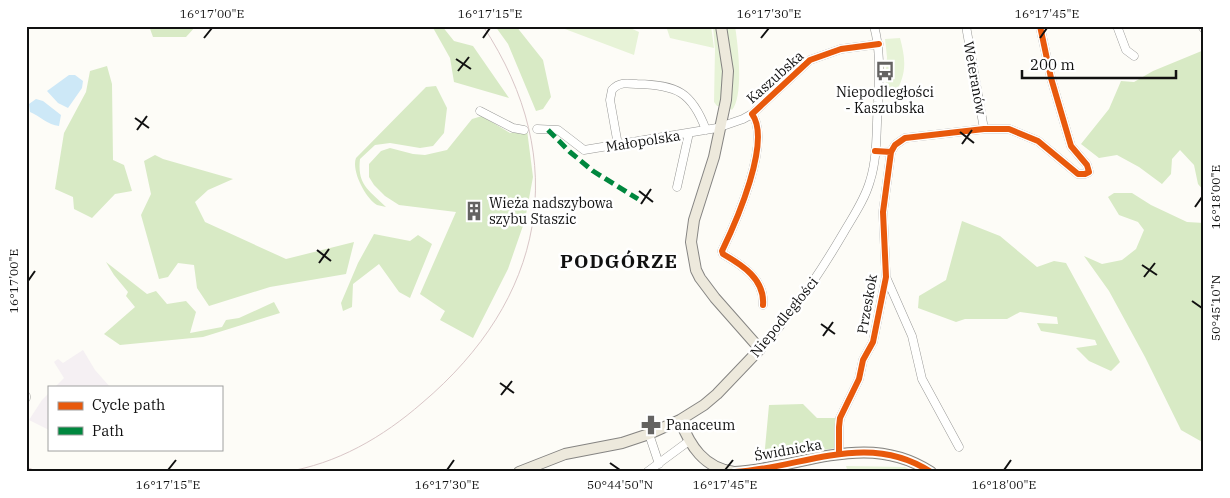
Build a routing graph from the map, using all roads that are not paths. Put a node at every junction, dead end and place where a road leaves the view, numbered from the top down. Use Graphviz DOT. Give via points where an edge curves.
graph roads {
  1 [pos="721,26"];
  2 [pos="874,26"];
  3 [pos="966,26"];
  4 [pos="1040,26"];
  5 [pos="1117,26"];
  6 [pos="879,44"];
  7 [pos="1134,56"];
  8 [pos="480,111"];
  9 [pos="752,114"];
  10 [pos="721,127"];
  11 [pos="537,129"];
  12 [pos="984,129"];
  13 [pos="524,130"];
  14 [pos="706,130"];
  15 [pos="689,133"];
  16 [pos="618,145"];
  17 [pos="875,151"];
  18 [pos="891,152"];
  19 [pos="677,187"];
  20 [pos="886,277"];
  21 [pos="763,305"];
  22 [pos="760,349"];
  23 [pos="680,420"];
  24 [pos="649,434"];
  25 [pos="689,441"];
  26 [pos="959,447"];
  27 [pos="839,454"];
  28 [pos="659,464"];
  29 [pos="520,472"];
  30 [pos="648,472"];
  31 [pos="734,472"];
  32 [pos="931,472"];
  1 -- 10 [label="main road" via="728,71"];
  2 -- 6 [label="street, Niepodległości"];
  3 -- 12 [label="street, Weteranów"];
  4 -- 12 [label="street" via="1071,146 1089,172 1078,174 1038,141 1025,135"];
  5 -- 7 [label="street" via="1126,50"];
  6 -- 9 [label="street, Kaszubska" via="841,49 810,60"];
  6 -- 17 [label="street, Niepodległości"];
  8 -- 13 [label="street" via="513,128"];
  9 -- 10 [label="street, Małopolska"];
  9 -- 21 [label="street, Kaszubska" via="758,127 751,177 722,251 754,277 764,298"];
  10 -- 14 [label="street, Małopolska"];
  10 -- 22 [label="main road" via="694,220 690,242 692,255 706,288"];
  11 -- 16 [label="street, Małopolska" via="558,130 584,150"];
  12 -- 18 [label="street" via="905,138"];
  14 -- 15 [label="street, Małopolska"];
  14 -- 16 [label="street" via="696,106 675,89 654,84 619,84 612,90 610,100"];
  15 -- 16 [label="street, Małopolska"];
  15 -- 19 [label="street"];
  17 -- 18 [label="street"];
  17 -- 22 [label="street, Niepodległości" via="870,181 860,204 822,269 792,312"];
  18 -- 20 [label="street, Przeskok" via="883,212"];
  20 -- 26 [label="street, Przeskok" via="912,336 922,379"];
  20 -- 27 [label="street, Przeskok" via="873,342 840,418"];
  22 -- 23 [label="main road, Niepodległości" via="717,394"];
  23 -- 24 [label="main road, Niepodległości"];
  23 -- 25 [label="main road, Świdnicka"];
  24 -- 28 [label="street"];
  24 -- 29 [label="main road, Niepodległości" via="608,447 565,454"];
  25 -- 28 [label="street"];
  25 -- 31 [label="main road, Świdnicka" via="712,465"];
  27 -- 31 [label="main road, Świdnicka"];
  27 -- 32 [label="main road, Świdnicka" via="891,454 911,460"];
  28 -- 30 [label="street"];
}
